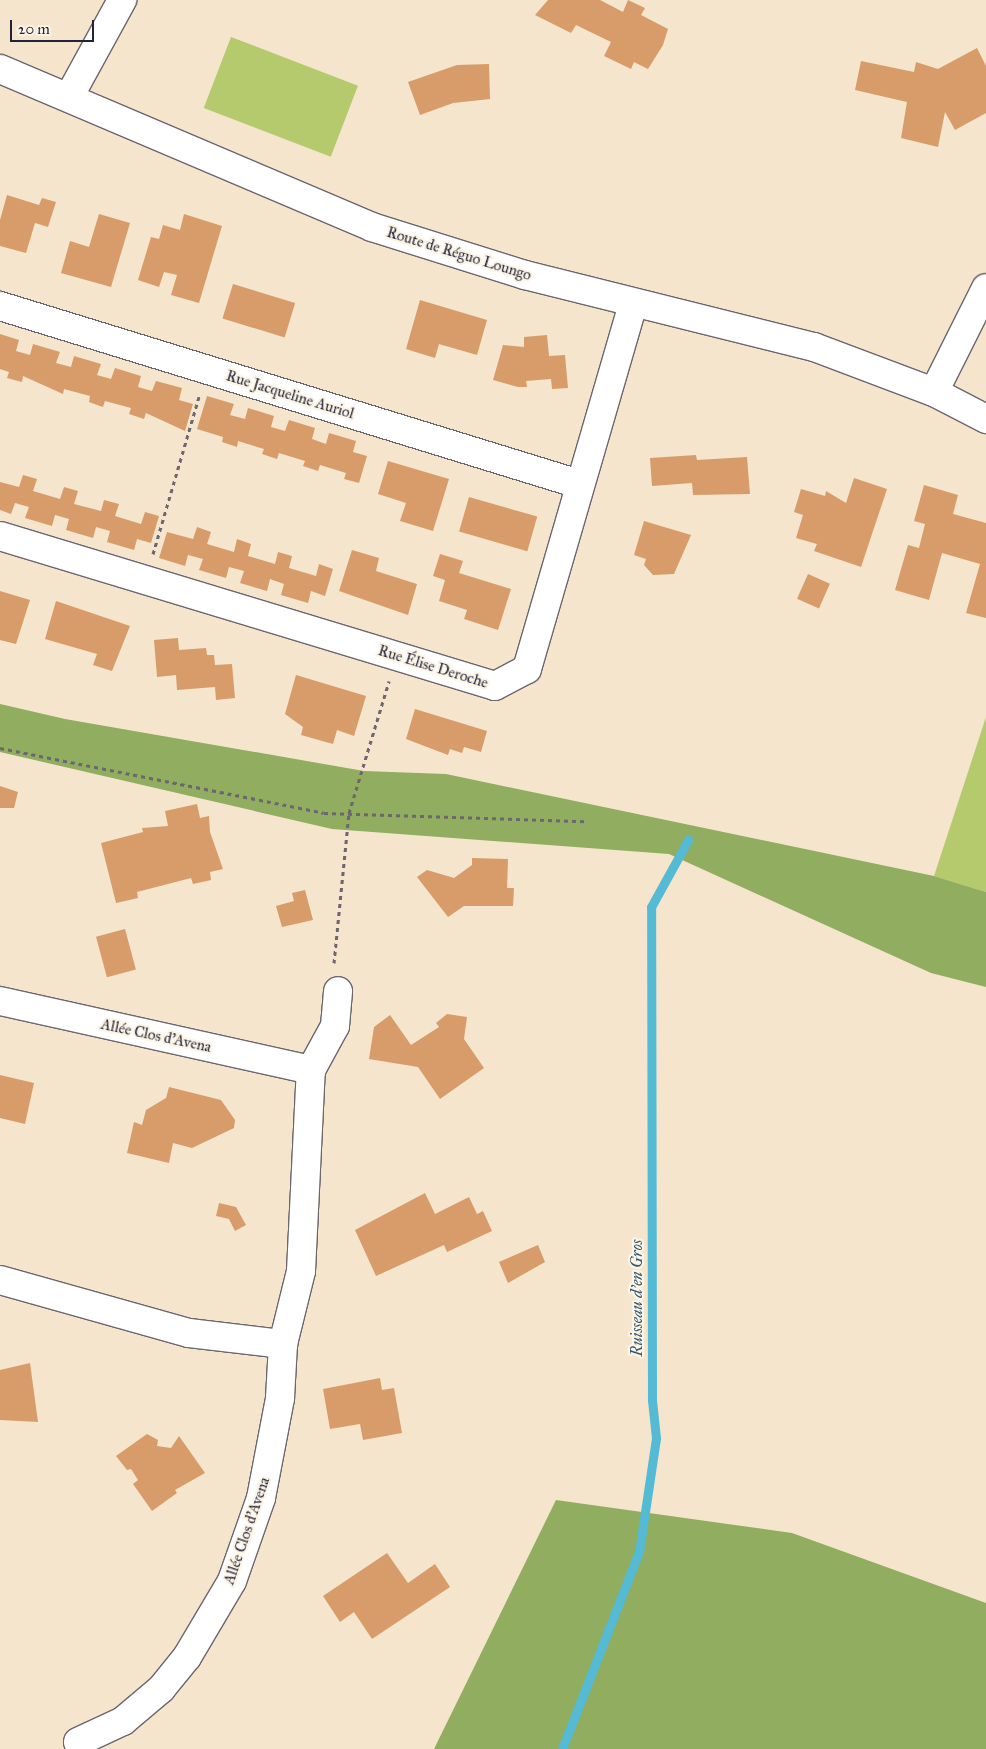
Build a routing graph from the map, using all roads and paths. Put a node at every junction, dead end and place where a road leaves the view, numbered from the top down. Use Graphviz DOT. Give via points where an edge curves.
graph roads {
  1 [pos="122,0"];
  2 [pos="0,68"];
  3 [pos="69,97"];
  4 [pos="986,288"];
  5 [pos="633,302"];
  6 [pos="0,306"];
  7 [pos="207,370"];
  8 [pos="934,392"];
  9 [pos="986,418"];
  10 [pos="579,484"];
  11 [pos="0,536"];
  12 [pos="146,580"];
  13 [pos="396,656"];
  14 [pos="0,748"];
  15 [pos="349,813"];
  16 [pos="585,822"];
  17 [pos="338,991"];
  18 [pos="0,1001"];
  19 [pos="311,1070"];
  20 [pos="0,1280"];
  21 [pos="283,1344"];
  22 [pos="78,1742"];
  1 -- 3 [label="street"];
  2 -- 3 [label="street, Route de Réguo Loungo"];
  3 -- 5 [label="street, Route de Réguo Loungo" via="372,227 444,252"];
  4 -- 8 [label="street"];
  5 -- 8 [label="street, Route de Réguo Loungo" via="814,347"];
  5 -- 10 [label="street, Rue Élise Deroche"];
  6 -- 7 [label="street, Rue Jacqueline Auriol"];
  7 -- 10 [label="street, Rue Jacqueline Auriol"];
  7 -- 12 [label="path"];
  8 -- 9 [label="street, Route de Réguo Loungo"];
  10 -- 13 [label="street, Rue Élise Deroche" via="527,669 495,686"];
  11 -- 12 [label="street, Rue Élise Deroche"];
  12 -- 13 [label="street, Rue Élise Deroche"];
  13 -- 15 [label="path"];
  14 -- 15 [label="path" via="324,813"];
  15 -- 16 [label="path"];
  15 -- 17 [label="path" via="333,957"];
  17 -- 19 [label="street, Allée Clos d'Avena" via="335,1026"];
  18 -- 19 [label="street, Allée Clos d'Avena"];
  19 -- 21 [label="street, Allée Clos d'Avena" via="301,1271"];
  20 -- 21 [label="street" via="190,1333"];
  21 -- 22 [label="street, Allée Clos d'Avena" via="273,1449 262,1498 232,1581 187,1657 161,1689 123,1721"];
}
